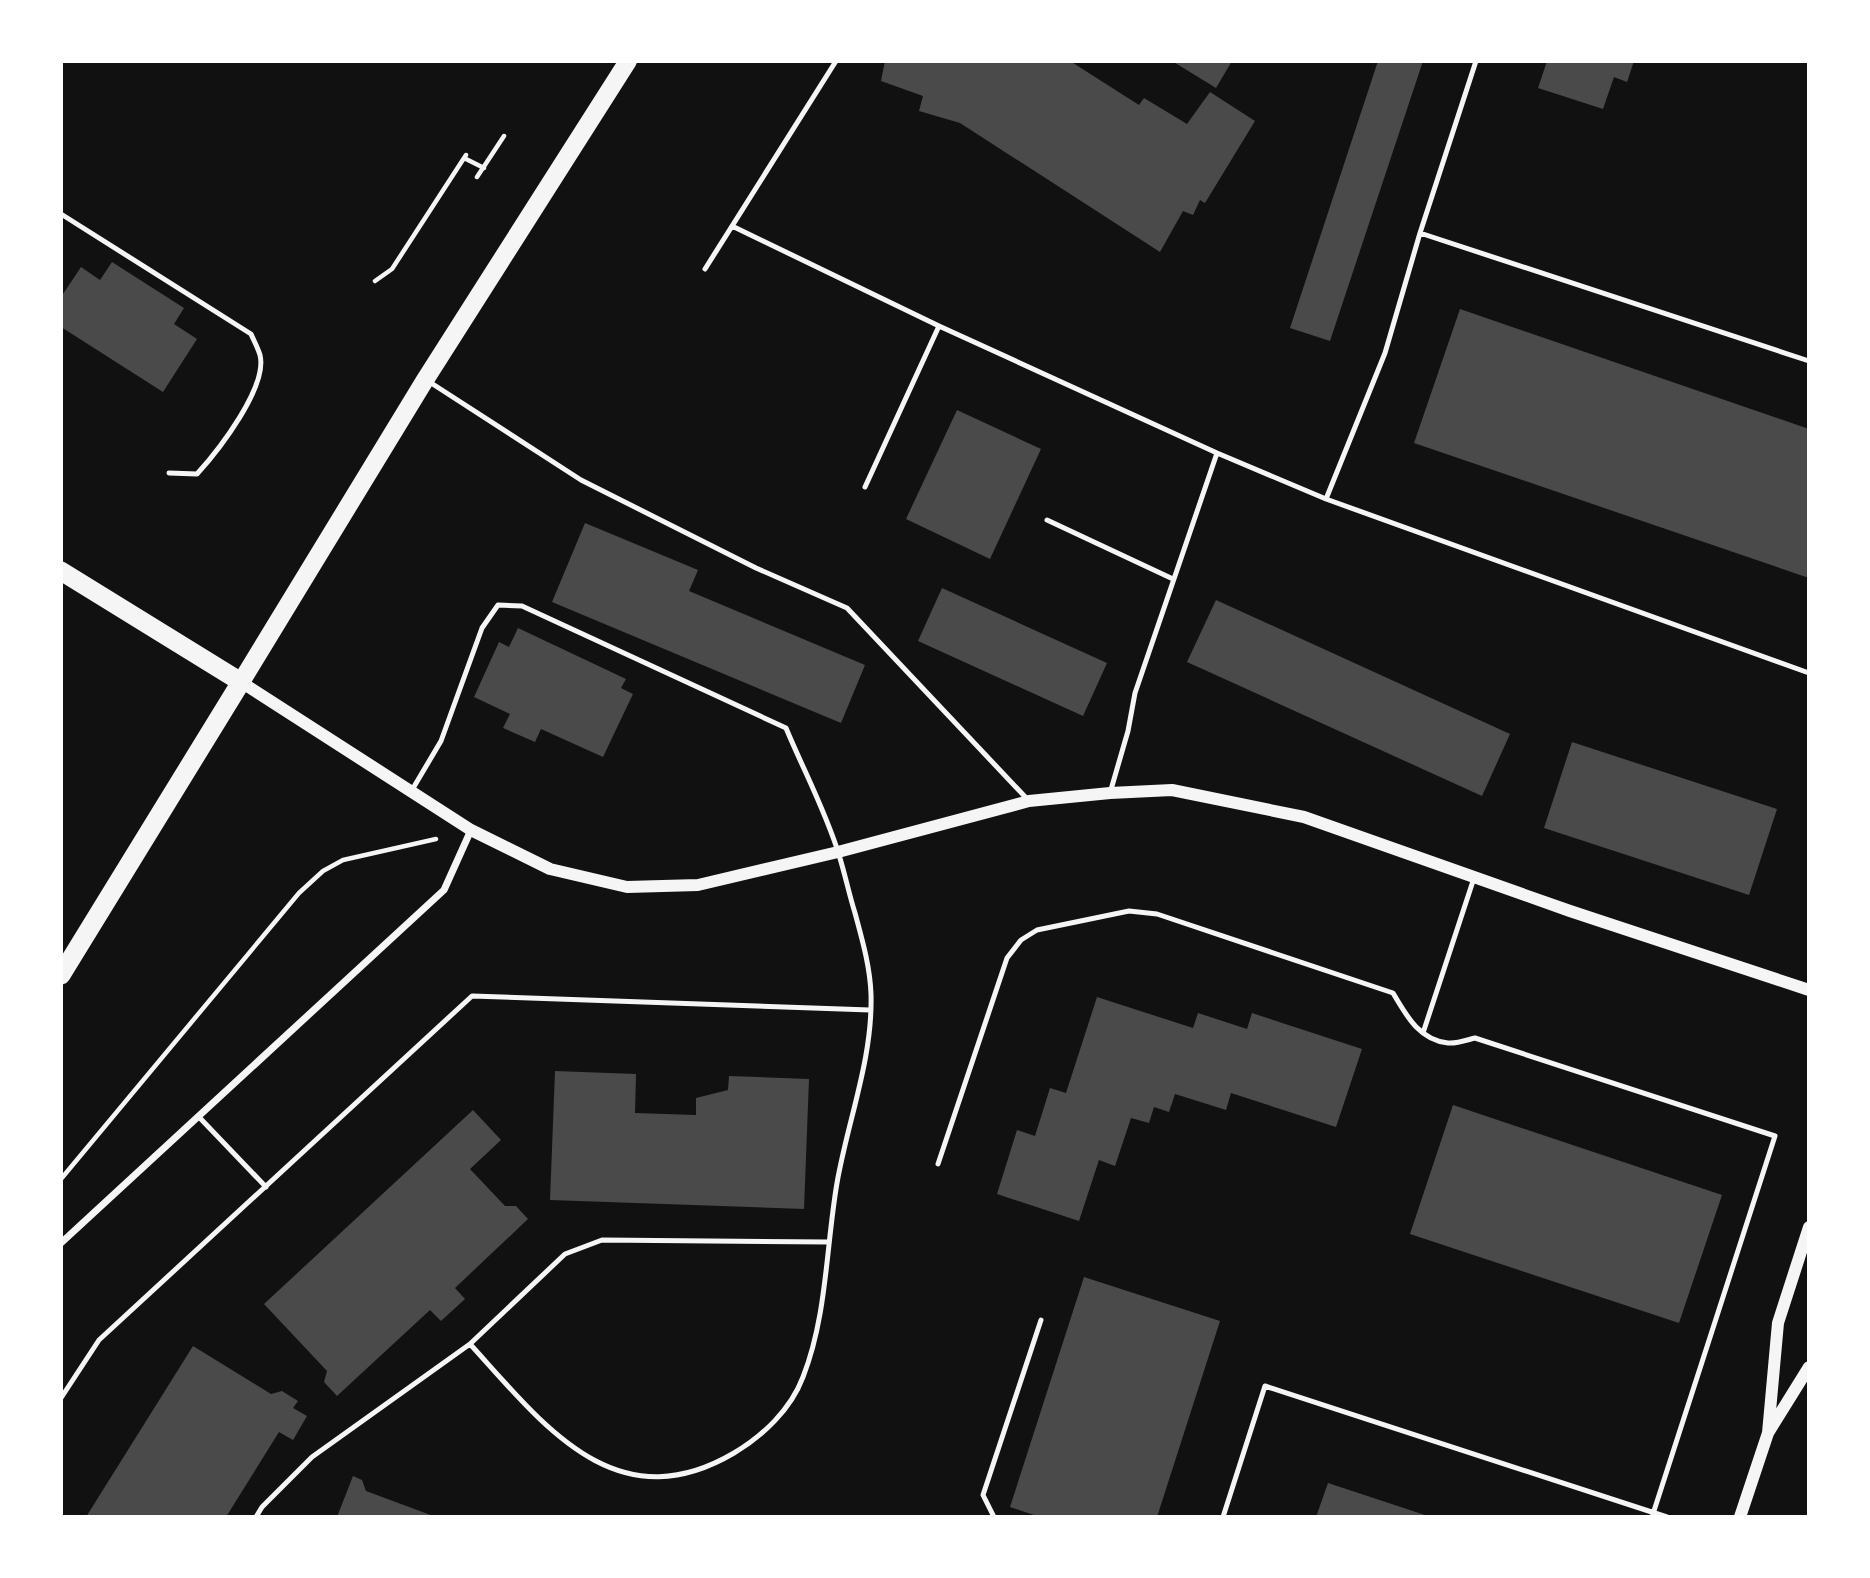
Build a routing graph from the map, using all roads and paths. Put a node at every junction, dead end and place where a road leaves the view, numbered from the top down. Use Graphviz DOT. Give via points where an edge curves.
graph roads {
  1 [pos="628,61"];
  2 [pos="836,61"];
  3 [pos="1476,61"];
  4 [pos="504,136"];
  5 [pos="484,168"];
  6 [pos="477,177"];
  7 [pos="61,214"];
  8 [pos="732,226"];
  9 [pos="1420,233"];
  10 [pos="705,269"];
  11 [pos="375,281"];
  12 [pos="939,326"];
  13 [pos="1809,361"];
  14 [pos="425,380"];
  15 [pos="1217,453"];
  16 [pos="169,473"];
  17 [pos="865,487"];
  18 [pos="1326,499"];
  19 [pos="1046,520"];
  20 [pos="61,571"];
  21 [pos="1174,579"];
  22 [pos="1809,673"];
  23 [pos="241,682"];
  24 [pos="410,791"];
  25 [pos="1110,793"];
  26 [pos="1029,801"];
  27 [pos="471,830"];
  28 [pos="838,852"];
  29 [pos="1474,878"];
  30 [pos="61,975"];
  31 [pos="1809,990"];
  32 [pos="870,1010"];
  33 [pos="1423,1033"];
  34 [pos="198,1115"];
  35 [pos="938,1164"];
  36 [pos="61,1179"];
  37 [pos="266,1187"];
  38 [pos="1809,1227"];
  39 [pos="829,1242"];
  40 [pos="61,1243"];
  41 [pos="1041,1320"];
  42 [pos="470,1343"];
  43 [pos="1809,1367"];
  44 [pos="61,1398"];
  45 [pos="1768,1433"];
  46 [pos="1653,1515"];
  47 [pos="256,1517"];
  48 [pos="994,1517"];
  49 [pos="1223,1517"];
  50 [pos="1667,1517"];
  51 [pos="1740,1517"];
  1 -- 14 [label="main road"];
  2 -- 8 [label="lane"];
  3 -- 9 [label="lane"];
  4 -- 5 [label="path"];
  5 -- 6 [label="path"];
  5 -- 11 [label="path" via="465,157 392,269"];
  7 -- 16 [label="lane" via="251,334 261,357 256,387 224,443 198,474"];
  8 -- 10 [label="lane"];
  8 -- 12 [label="lane"];
  9 -- 13 [label="lane"];
  9 -- 18 [label="lane" via="1385,353"];
  12 -- 15 [label="lane"];
  12 -- 17 [label="lane"];
  14 -- 23 [label="main road"];
  14 -- 26 [label="lane" via="582,480 756,568 847,608"];
  15 -- 18 [label="lane"];
  15 -- 21 [label="lane"];
  18 -- 22 [label="lane"];
  19 -- 21 [label="lane"];
  20 -- 23 [label="highway"];
  21 -- 25 [label="lane" via="1135,693"];
  23 -- 24 [label="street"];
  23 -- 30 [label="highway"];
  24 -- 27 [label="street"];
  24 -- 28 [label="lane" via="441,741 482,628 498,605 522,606 786,728"];
  25 -- 26 [label="street"];
  25 -- 29 [label="street" via="1172,790 1304,817"];
  26 -- 28 [label="street"];
  27 -- 28 [label="street" via="550,869 627,887 698,885"];
  27 -- 34 [label="street" via="444,890"];
  27 -- 36 [label="path" via="343,860 323,870"];
  28 -- 32 [label="lane" via="866,954"];
  29 -- 31 [label="street"];
  29 -- 33 [label="lane"];
  32 -- 37 [label="lane" via="472,996"];
  32 -- 39 [label="lane" via="868,1047 837,1182"];
  33 -- 35 [label="lane" via="1392,993 1157,914 1129,911 1037,930 1021,940 1007,958"];
  33 -- 46 [label="lane" via="1450,1044 1475,1038 1775,1136"];
  34 -- 37 [label="lane"];
  34 -- 40 [label="street"];
  37 -- 44 [label="lane" via="99,1340"];
  38 -- 45 [label="street" via="1778,1323"];
  39 -- 42 [label="lane" via="602,1240 565,1254"];
  39 -- 42 [label="lane" via="822,1303 803,1378 779,1417 751,1443 710,1466 668,1476 628,1474 594,1461 546,1427"];
  41 -- 48 [label="lane" via="983,1495"];
  42 -- 47 [label="lane" via="312,1457"];
  43 -- 45 [label="street"];
  45 -- 51 [label="street"];
  46 -- 49 [label="lane" via="1265,1386"];
  46 -- 50 [label="lane"];
}
